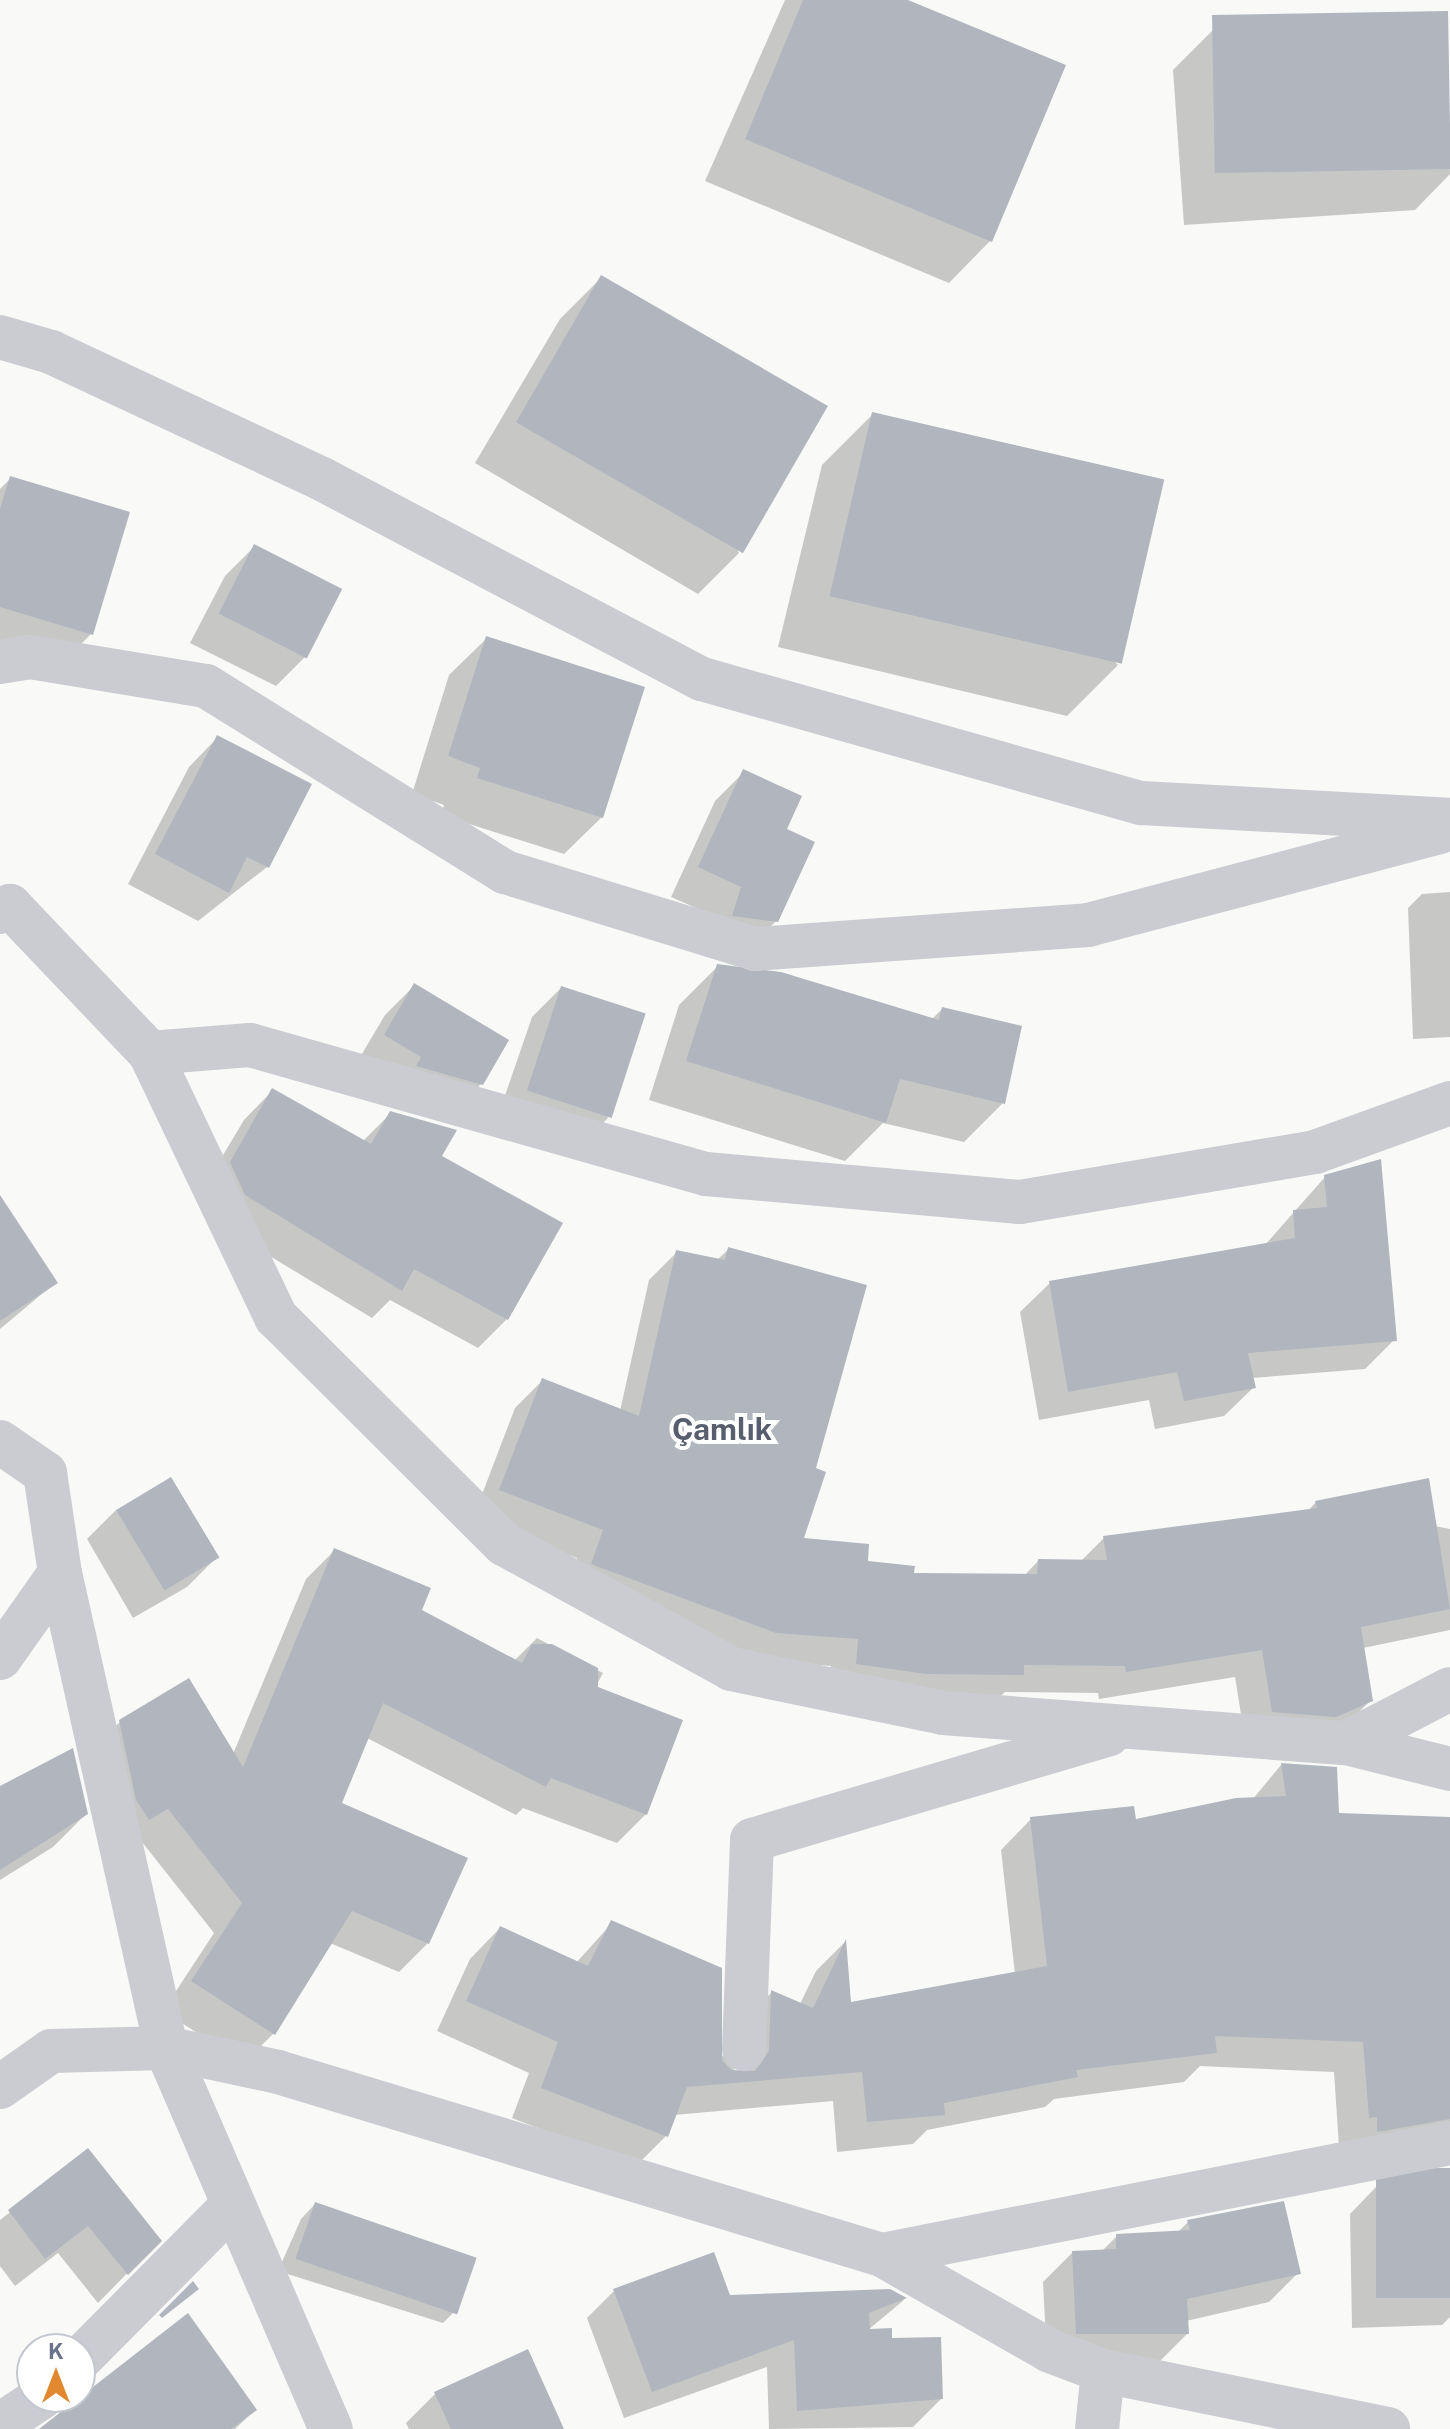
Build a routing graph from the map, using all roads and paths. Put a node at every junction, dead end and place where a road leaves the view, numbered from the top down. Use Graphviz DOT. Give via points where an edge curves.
graph roads {
  1 [pos="0,337"];
  2 [pos="0,662"];
  3 [pos="1450,820"];
  4 [pos="1450,829"];
  5 [pos="0,912"];
  6 [pos="150,1053"];
  7 [pos="1450,1103"];
  8 [pos="0,1442"];
  9 [pos="60,1573"];
  10 [pos="0,1658"];
  11 [pos="1450,1689"];
  12 [pos="1134,1727"];
  13 [pos="1346,1743"];
  14 [pos="1450,1769"];
  15 [pos="166,2048"];
  16 [pos="744,2049"];
  17 [pos="0,2087"];
  18 [pos="1450,2143"];
  19 [pos="230,2208"];
  20 [pos="882,2255"];
  21 [pos="96,2343"];
  22 [pos="1103,2371"];
  23 [pos="18,2413"];
  24 [pos="0,2425"];
  25 [pos="331,2429"];
  26 [pos="1097,2429"];
  27 [pos="1388,2429"];
  1 -- 3 [label="street" via="51,352 322,479 702,679 1141,803"];
  2 -- 4 [label="street" via="30,657 206,686 505,872 755,949 1088,925"];
  5 -- 6 [label="street" via="10,906"];
  6 -- 7 [label="street" via="250,1045 706,1174 1020,1202 1315,1152"];
  6 -- 12 [label="street" via="276,1317 504,1544 731,1669 943,1713"];
  8 -- 9 [label="street" via="45,1473"];
  9 -- 10 [label="street"];
  9 -- 15 [label="street"];
  11 -- 13 [label="street"];
  12 -- 13 [label="street"];
  12 -- 16 [label="street" via="752,1840"];
  13 -- 14 [label="street"];
  15 -- 17 [label="street" via="51,2051"];
  15 -- 19 [label="street"];
  15 -- 20 [label="street" via="278,2072"];
  18 -- 20 [label="street"];
  19 -- 21 [label="street"];
  19 -- 25 [label="street"];
  20 -- 22 [label="street" via="1050,2351"];
  22 -- 26 [label="street"];
  22 -- 27 [label="street"];
  23 -- 24 [label="street"];
}
